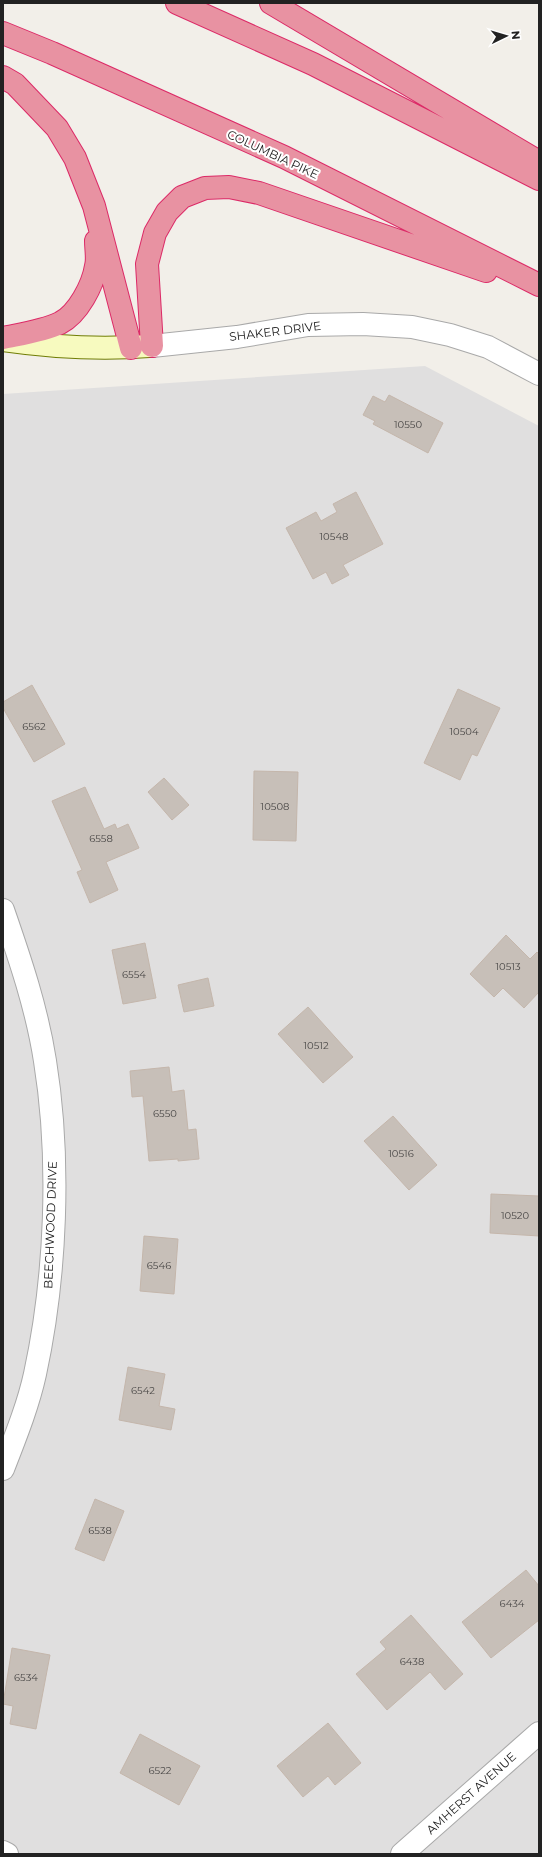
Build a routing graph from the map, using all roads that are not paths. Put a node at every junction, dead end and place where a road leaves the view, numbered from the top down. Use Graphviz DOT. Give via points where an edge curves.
graph roads {
  1 [pos="177,3"];
  2 [pos="271,3"];
  3 [pos="3,33"];
  4 [pos="3,77"];
  5 [pos="539,162"];
  6 [pos="539,179"];
  7 [pos="94,206"];
  8 [pos="539,284"];
  9 [pos="539,289"];
  10 [pos="3,339"];
  11 [pos="152,346"];
  12 [pos="131,348"];
  13 [pos="539,374"];
  14 [pos="3,910"];
  15 [pos="3,1469"];
  16 [pos="539,1733"];
  17 [pos="3,1852"];
  18 [pos="7,1854"];
  19 [pos="402,1854"];
  1 -- 6 [label="highway" via="313,64"];
  2 -- 5 [label="highway"];
  3 -- 8 [label="highway, COLUMBIA PIKE" via="284,158"];
  4 -- 7 [label="highway" via="15,84 57,128 75,158"];
  7 -- 10 [label="highway" via="96,265 90,287 78,307 62,322"];
  7 -- 12 [label="highway"];
  9 -- 11 [label="highway" via="259,193 229,187 205,188 182,197 167,212 155,233 147,264"];
  10 -- 12 [label="street, SHAKER DRIVE" via="34,345"];
  11 -- 12 [label="street, SHAKER DRIVE"];
  11 -- 13 [label="street, SHAKER DRIVE" via="237,337 308,325 363,324 412,327 488,348"];
  14 -- 15 [label="street, BEECHWOOD DRIVE" via="34,1005 45,1061 52,1121 54,1190 45,1322 35,1376"];
  16 -- 19 [label="street, AMHERST AVENUE"];
  17 -- 18 [label="street"];
}
